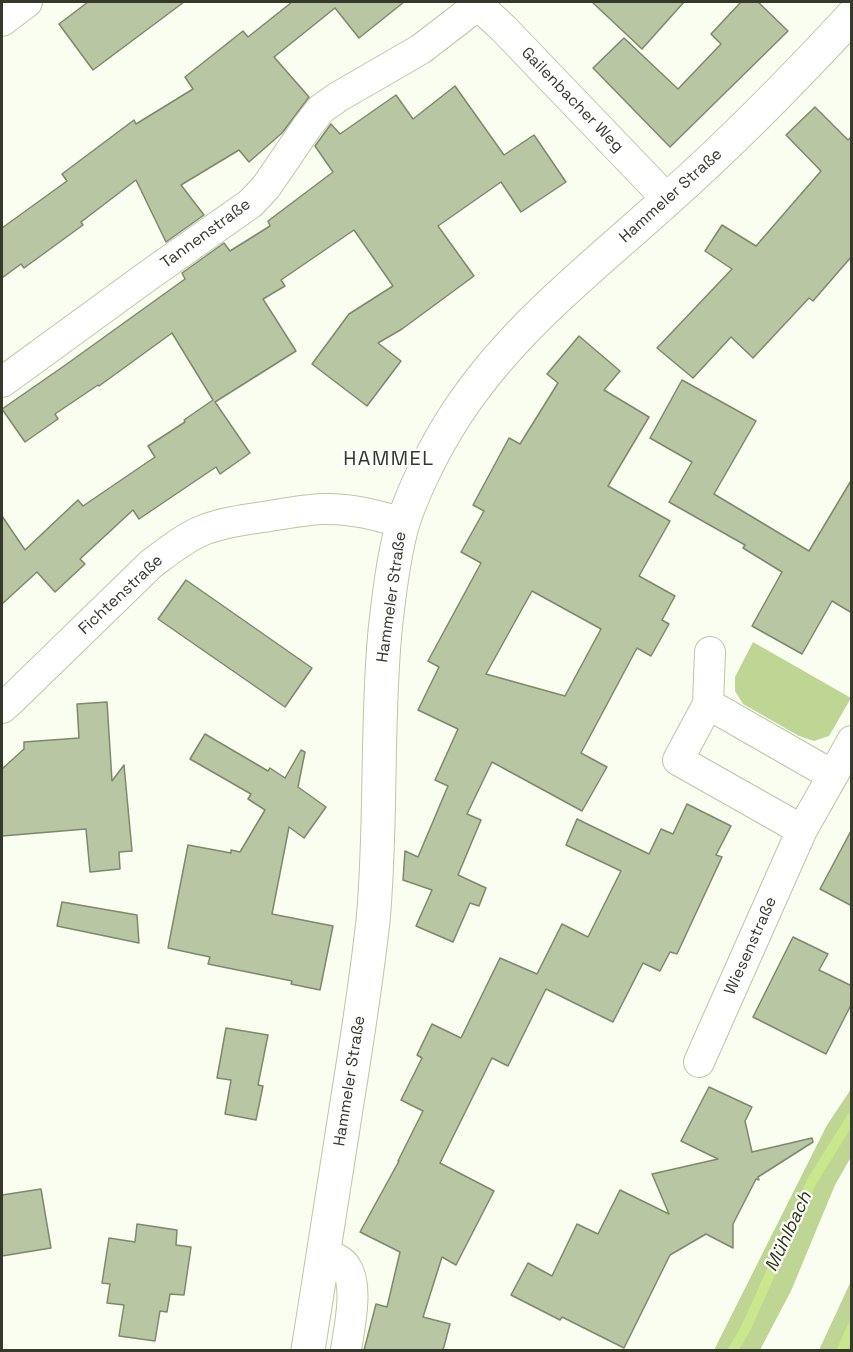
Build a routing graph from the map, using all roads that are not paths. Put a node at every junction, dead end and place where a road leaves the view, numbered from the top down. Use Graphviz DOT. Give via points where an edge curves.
graph roads {
  1 [pos="27,2"];
  2 [pos="477,3"];
  3 [pos="852,16"];
  4 [pos="2,21"];
  5 [pos="668,200"];
  6 [pos="2,382"];
  7 [pos="403,523"];
  8 [pos="710,652"];
  9 [pos="4,700"];
  10 [pos="708,704"];
  11 [pos="852,741"];
  12 [pos="832,775"];
  13 [pos="802,830"];
  14 [pos="699,1062"];
  15 [pos="323,1252"];
  16 [pos="308,1350"];
  17 [pos="346,1350"];
  1 -- 4 [label="street"];
  2 -- 5 [label="street, Gailenbacher Weg"];
  2 -- 6 [label="street, Tannenstraße" via="421,49 321,109 266,187 250,203"];
  3 -- 5 [label="main road, Hammeler Straße" via="731,142"];
  5 -- 7 [label="main road, Hammeler Straße" via="568,286 498,357 454,417 419,482"];
  7 -- 9 [label="street, Fichtenstraße" via="378,515 324,509 225,523 199,532 151,564"];
  7 -- 15 [label="main road, Hammeler Straße" via="382,663 378,859 368,965"];
  8 -- 10 [label="street"];
  10 -- 12 [label="street"];
  10 -- 13 [label="street" via="678,760"];
  11 -- 12 [label="street, Wiesenstraße"];
  12 -- 13 [label="street, Wiesenstraße"];
  13 -- 14 [label="street, Wiesenstraße"];
  15 -- 16 [label="main road, Hammeler Straße"];
  15 -- 17 [label="street" via="345,1265 350,1274 353,1292"];
}
